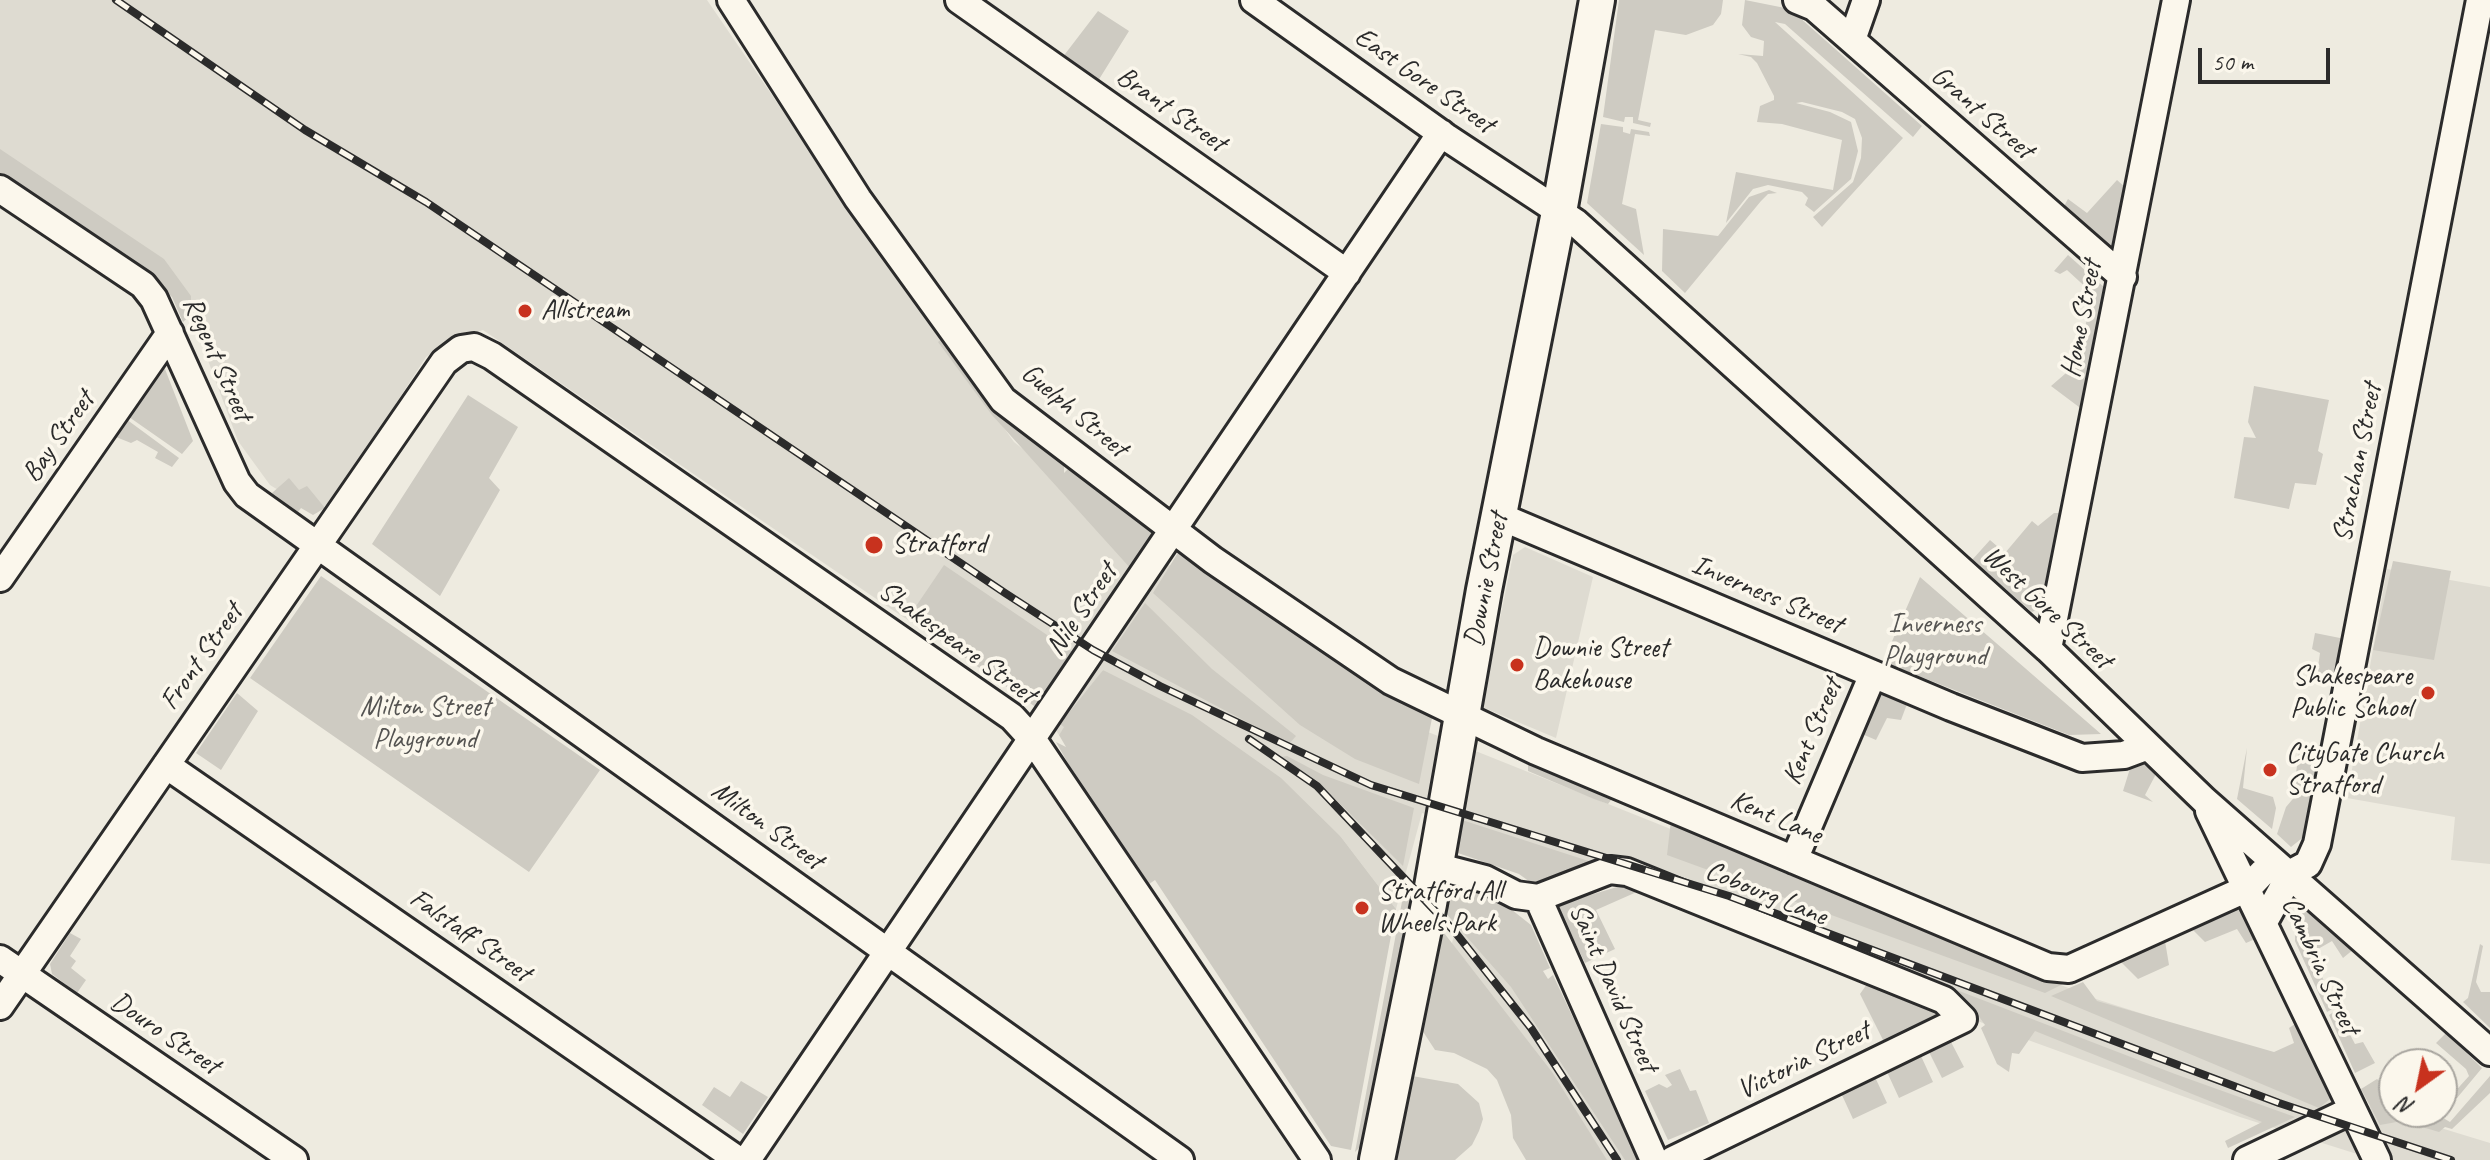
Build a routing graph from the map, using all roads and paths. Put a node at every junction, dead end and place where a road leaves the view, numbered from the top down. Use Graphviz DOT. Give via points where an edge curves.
graph roads {
  1 [pos="731,0"];
  2 [pos="959,0"];
  3 [pos="1254,0"];
  4 [pos="1597,0"];
  5 [pos="1797,0"];
  6 [pos="1866,0"];
  7 [pos="2176,0"];
  8 [pos="2480,0"];
  9 [pos="1852,40"];
  10 [pos="1441,133"];
  11 [pos="0,189"];
  12 [pos="1559,212"];
  13 [pos="1347,273"];
  14 [pos="2123,277"];
  15 [pos="170,333"];
  16 [pos="461,349"];
  17 [pos="1499,516"];
  18 [pos="1173,530"];
  19 [pos="317,545"];
  20 [pos="0,578"];
  21 [pos="2048,649"];
  22 [pos="1873,674"];
  23 [pos="1462,716"];
  24 [pos="1033,740"];
  25 [pos="2148,746"];
  26 [pos="166,765"];
  27 [pos="2204,800"];
  28 [pos="1794,860"];
  29 [pos="1435,866"];
  30 [pos="2291,873"];
  31 [pos="2248,888"];
  32 [pos="1538,898"];
  33 [pos="2264,922"];
  34 [pos="888,951"];
  35 [pos="11,967"];
  36 [pos="0,1006"];
  37 [pos="1963,1019"];
  38 [pos="2490,1052"];
  39 [pos="2352,1110"];
  40 [pos="294,1160"];
  41 [pos="738,1160"];
  42 [pos="747,1160"];
  43 [pos="1180,1160"];
  44 [pos="1317,1160"];
  45 [pos="1377,1160"];
  46 [pos="1654,1160"];
  47 [pos="1673,1160"];
  48 [pos="2247,1160"];
  49 [pos="2377,1160"];
  1 -- 18 [label="street, Guelph Street" via="858,199 1003,400"];
  2 -- 13 [label="street, Brant Street"];
  3 -- 10 [label="street, East Gore Street"];
  4 -- 12 [label="main road, Downie Street"];
  5 -- 9 [label="street, Grant Street" via="1814,7"];
  6 -- 9 [label="street"];
  7 -- 14 [label="street, Home Street"];
  8 -- 30 [label="street, Strachan Street" via="2317,844 2308,864"];
  9 -- 14 [label="street, Grant Street"];
  10 -- 12 [label="street, East Gore Street"];
  10 -- 13 [label="street, Nile Street"];
  11 -- 15 [label="street, Regent Street" via="143,285"];
  12 -- 17 [label="main road, Downie Street"];
  12 -- 21 [label="street, West Gore Street"];
  13 -- 18 [label="street, Nile Street"];
  14 -- 21 [label="street, Home Street"];
  15 -- 19 [label="street, Regent Street" via="237,482 247,495"];
  15 -- 20 [label="street, Bay Street"];
  16 -- 19 [label="street, Front Street" via="444,362"];
  16 -- 24 [label="street, Shakespeare Street" via="474,347 492,356 1012,717"];
  17 -- 22 [label="street, Inverness Street"];
  17 -- 23 [label="main road, Downie Street"];
  18 -- 23 [label="street, Guelph Street" via="1361,661"];
  18 -- 24 [label="street, Nile Street"];
  19 -- 26 [label="street, Front Street"];
  19 -- 34 [label="street, Milton Street"];
  21 -- 25 [label="street, West Gore Street"];
  22 -- 25 [label="street, Inverness Street" via="2082,758 2124,755"];
  22 -- 28 [label="street, Kent Street"];
  23 -- 28 [label="street, Kent Lane"];
  23 -- 29 [label="main road, Downie Street"];
  24 -- 34 [label="street, Nile Street"];
  24 -- 44 [label="street, Shakespeare Street"];
  25 -- 27 [label="street, West Gore Street"];
  26 -- 35 [label="street, Front Street"];
  26 -- 41 [label="street, Falstaff Street"];
  27 -- 30 [label="street, West Gore Street"];
  27 -- 31 [label="street, Cambria Street"];
  28 -- 31 [label="street, Kent Lane" via="2048,967 2069,969"];
  29 -- 32 [label="street, Saint David Street"];
  29 -- 45 [label="main road, Downie Street"];
  30 -- 31 [label="street" via="2263,872"];
  30 -- 33 [label="street, Strachan Street"];
  30 -- 38 [label="street, West Gore Street"];
  31 -- 33 [label="street, Cambria Street"];
  32 -- 37 [label="street, Cobourg Lane" via="1610,870 1627,872 1944,1000"];
  32 -- 46 [label="street, Saint David Street"];
  33 -- 39 [label="street, Cambria Street"];
  34 -- 42 [label="street, Nile Street"];
  34 -- 43 [label="street, Milton Street"];
  35 -- 36 [label="street, Front Street"];
  35 -- 40 [label="street, Douro Street"];
  37 -- 47 [label="street, Victoria Street"];
  39 -- 48 [label="street"];
  39 -- 49 [label="street, Cambria Street"];
}
